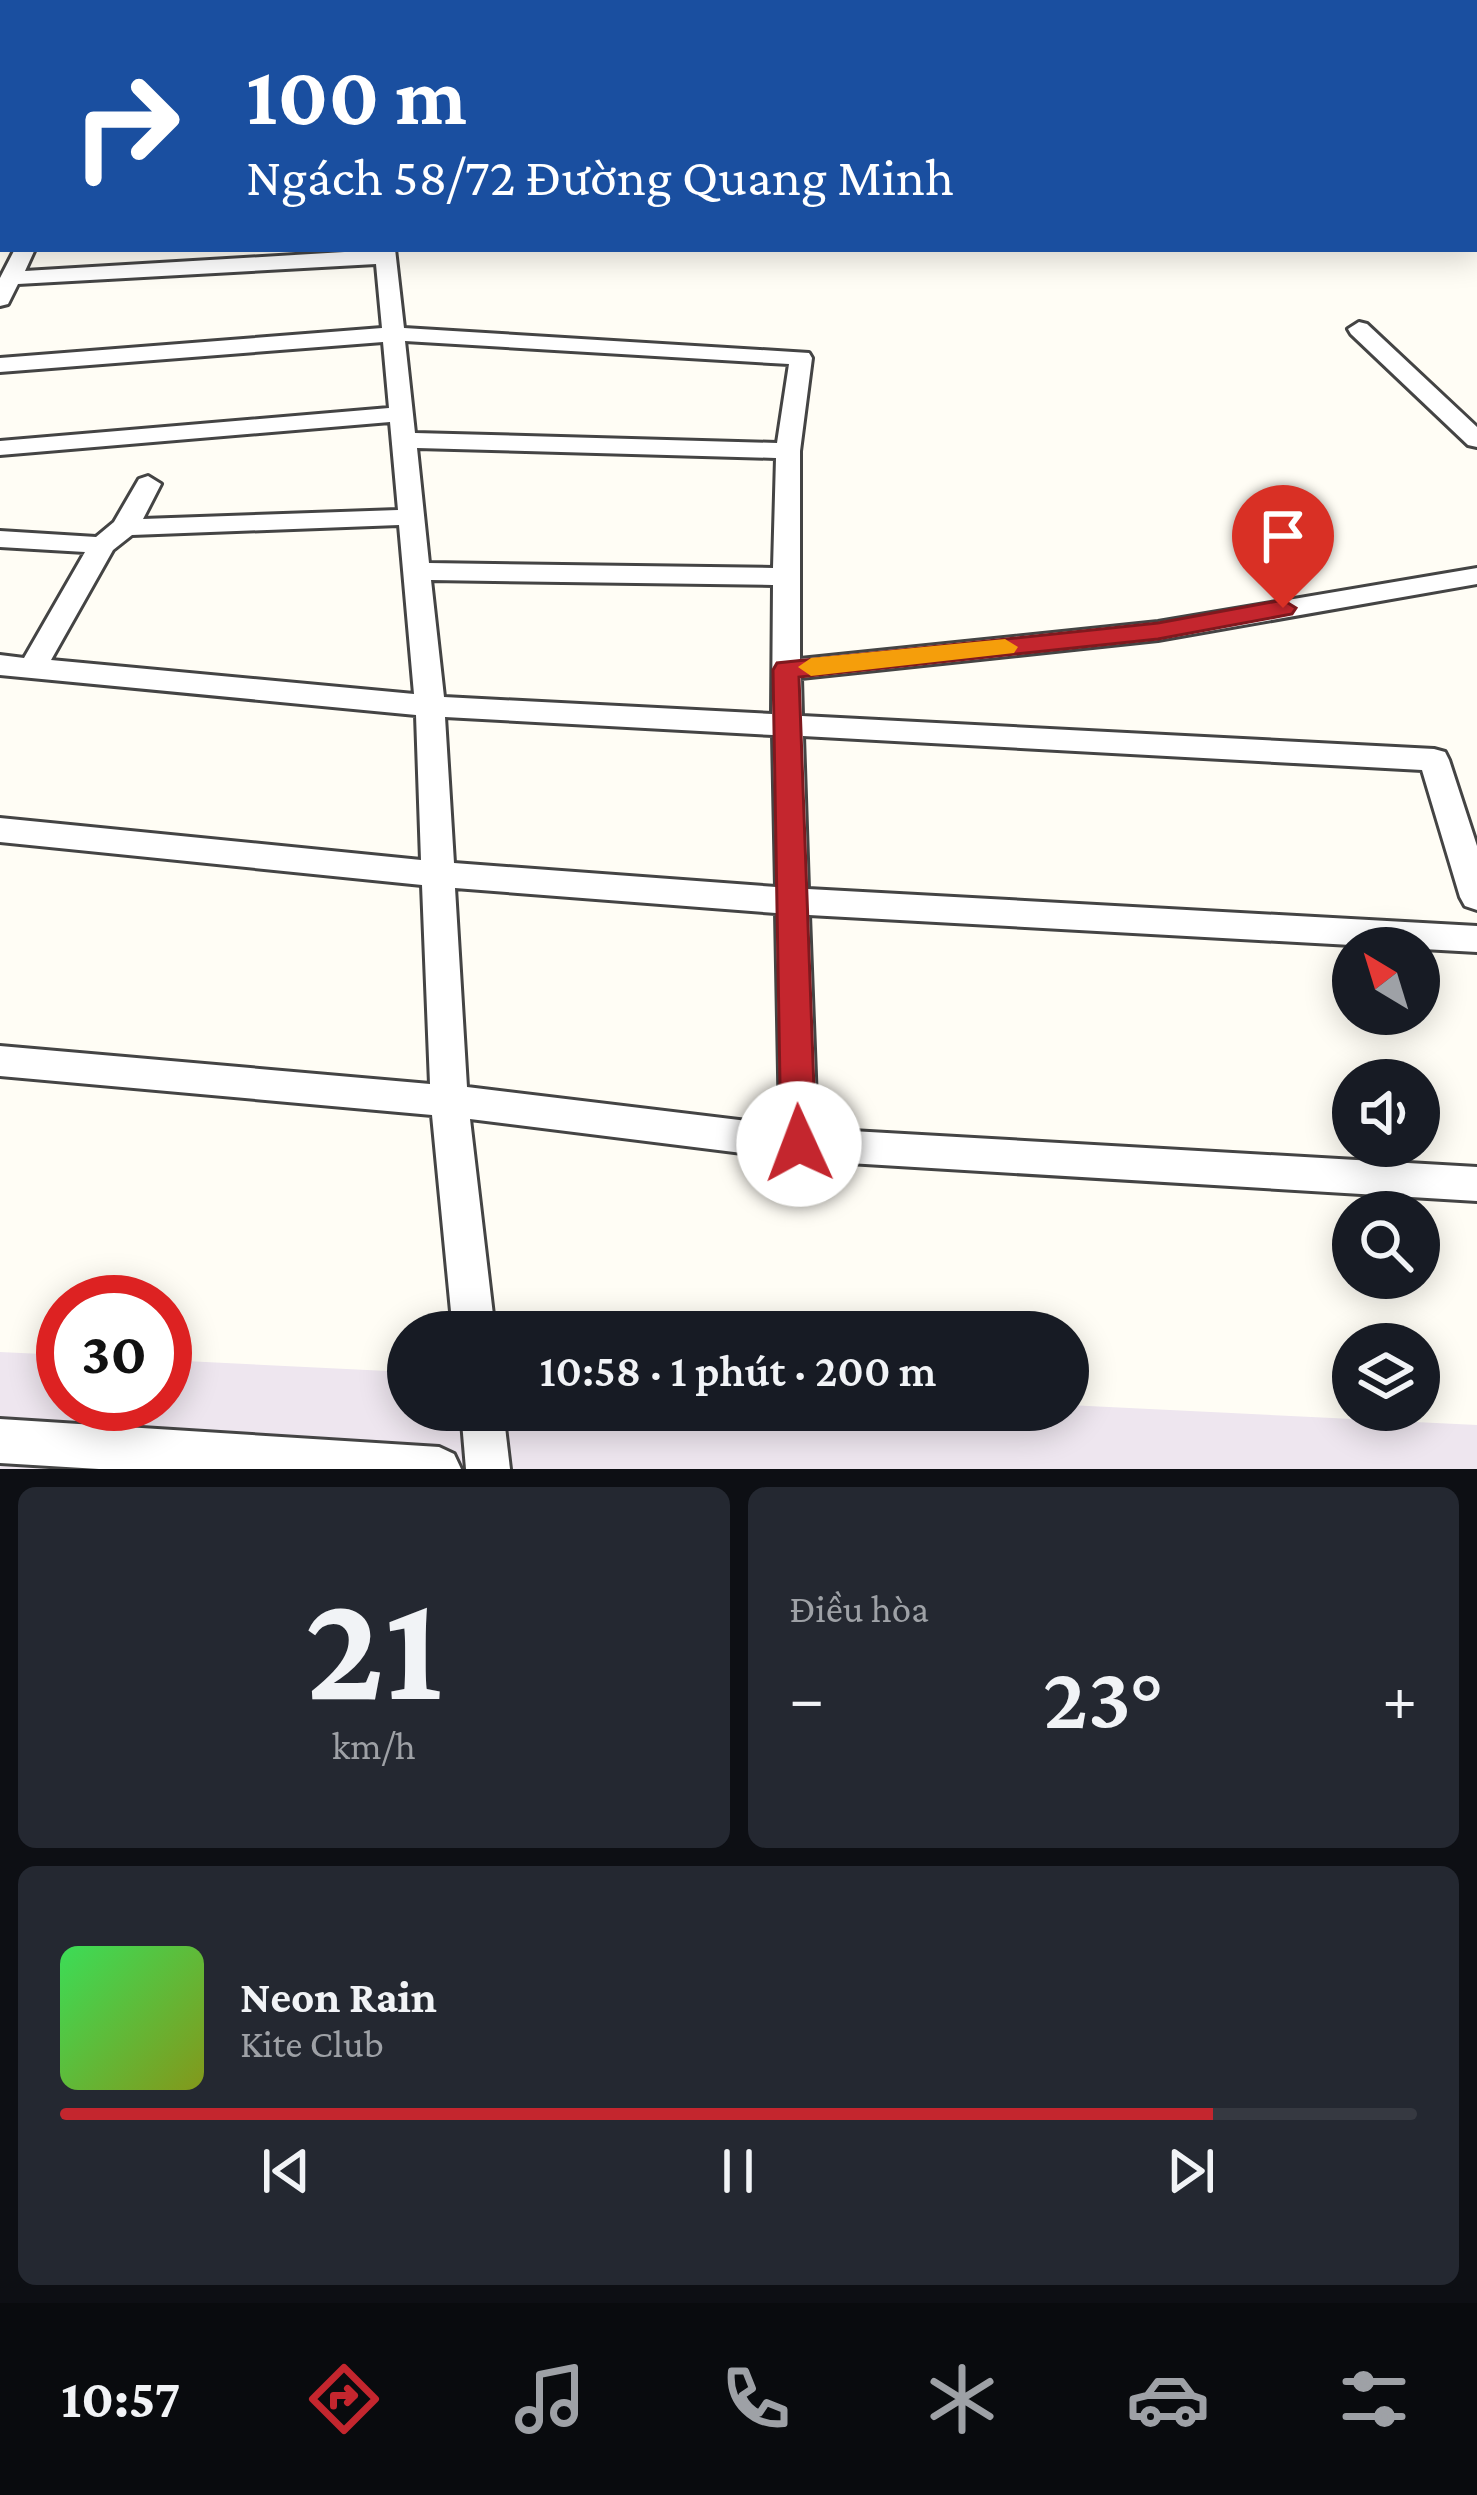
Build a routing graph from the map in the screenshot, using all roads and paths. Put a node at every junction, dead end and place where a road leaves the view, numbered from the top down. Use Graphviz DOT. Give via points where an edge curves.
graph roads {
  1 [pos="24,252"];
  2 [pos="385,253"];
  3 [pos="12,278"];
  4 [pos="0,299"];
  5 [pos="1359,329"];
  6 [pos="393,334"];
  7 [pos="0,365"];
  8 [pos="403,427"];
  9 [pos="1477,440"];
  10 [pos="0,448"];
  11 [pos="788,452"];
  12 [pos="148,484"];
  13 [pos="414,517"];
  14 [pos="125,527"];
  15 [pos="0,539"];
  16 [pos="102,545"];
  17 [pos="418,571"];
  18 [pos="1477,576"];
  19 [pos="787,577"];
  20 [pos="0,665"];
  21 [pos="33,667"];
  22 [pos="786,670"];
  23 [pos="430,706"];
  24 [pos="786,728"];
  25 [pos="0,830"];
  26 [pos="438,874"];
  27 [pos="1477,896"];
  28 [pos="791,902"];
  29 [pos="1477,939"];
  30 [pos="0,1061"];
  31 [pos="449,1101"];
  32 [pos="799,1144"];
  33 [pos="1477,1184"];
  34 [pos="472,1311"];
  35 [pos="484,1431"];
  36 [pos="0,1441"];
  37 [pos="440,1469"];
  38 [pos="488,1469"];
  1 -- 3 [label="street"];
  2 -- 3 [label="street"];
  2 -- 6 [label="street"];
  3 -- 4 [label="street"];
  5 -- 9 [label="street"];
  6 -- 7 [label="street"];
  6 -- 8 [label="street"];
  6 -- 11 [label="street" via="802,358"];
  8 -- 10 [label="street"];
  8 -- 11 [label="street"];
  8 -- 13 [label="street"];
  11 -- 19 [label="street"];
  12 -- 14 [label="street"];
  13 -- 14 [label="street"];
  13 -- 17 [label="street"];
  14 -- 16 [label="street"];
  15 -- 16 [label="street"];
  16 -- 21 [label="street"];
  17 -- 19 [label="street"];
  17 -- 23 [label="street"];
  18 -- 22 [label="street" via="1158,631"];
  19 -- 22 [label="street"];
  20 -- 21 [label="street"];
  21 -- 23 [label="street"];
  22 -- 24 [label="street"];
  23 -- 24 [label="street"];
  23 -- 26 [label="street"];
  24 -- 27 [label="street" via="1434,760"];
  24 -- 28 [label="street"];
  25 -- 26 [label="street"];
  26 -- 28 [label="street"];
  26 -- 31 [label="street"];
  28 -- 29 [label="street"];
  28 -- 32 [label="street"];
  30 -- 31 [label="street"];
  31 -- 32 [label="street"];
  31 -- 34 [label="street"];
  32 -- 33 [label="street"];
  35 -- 38 [label="street"];
  36 -- 37 [label="street"];
}
